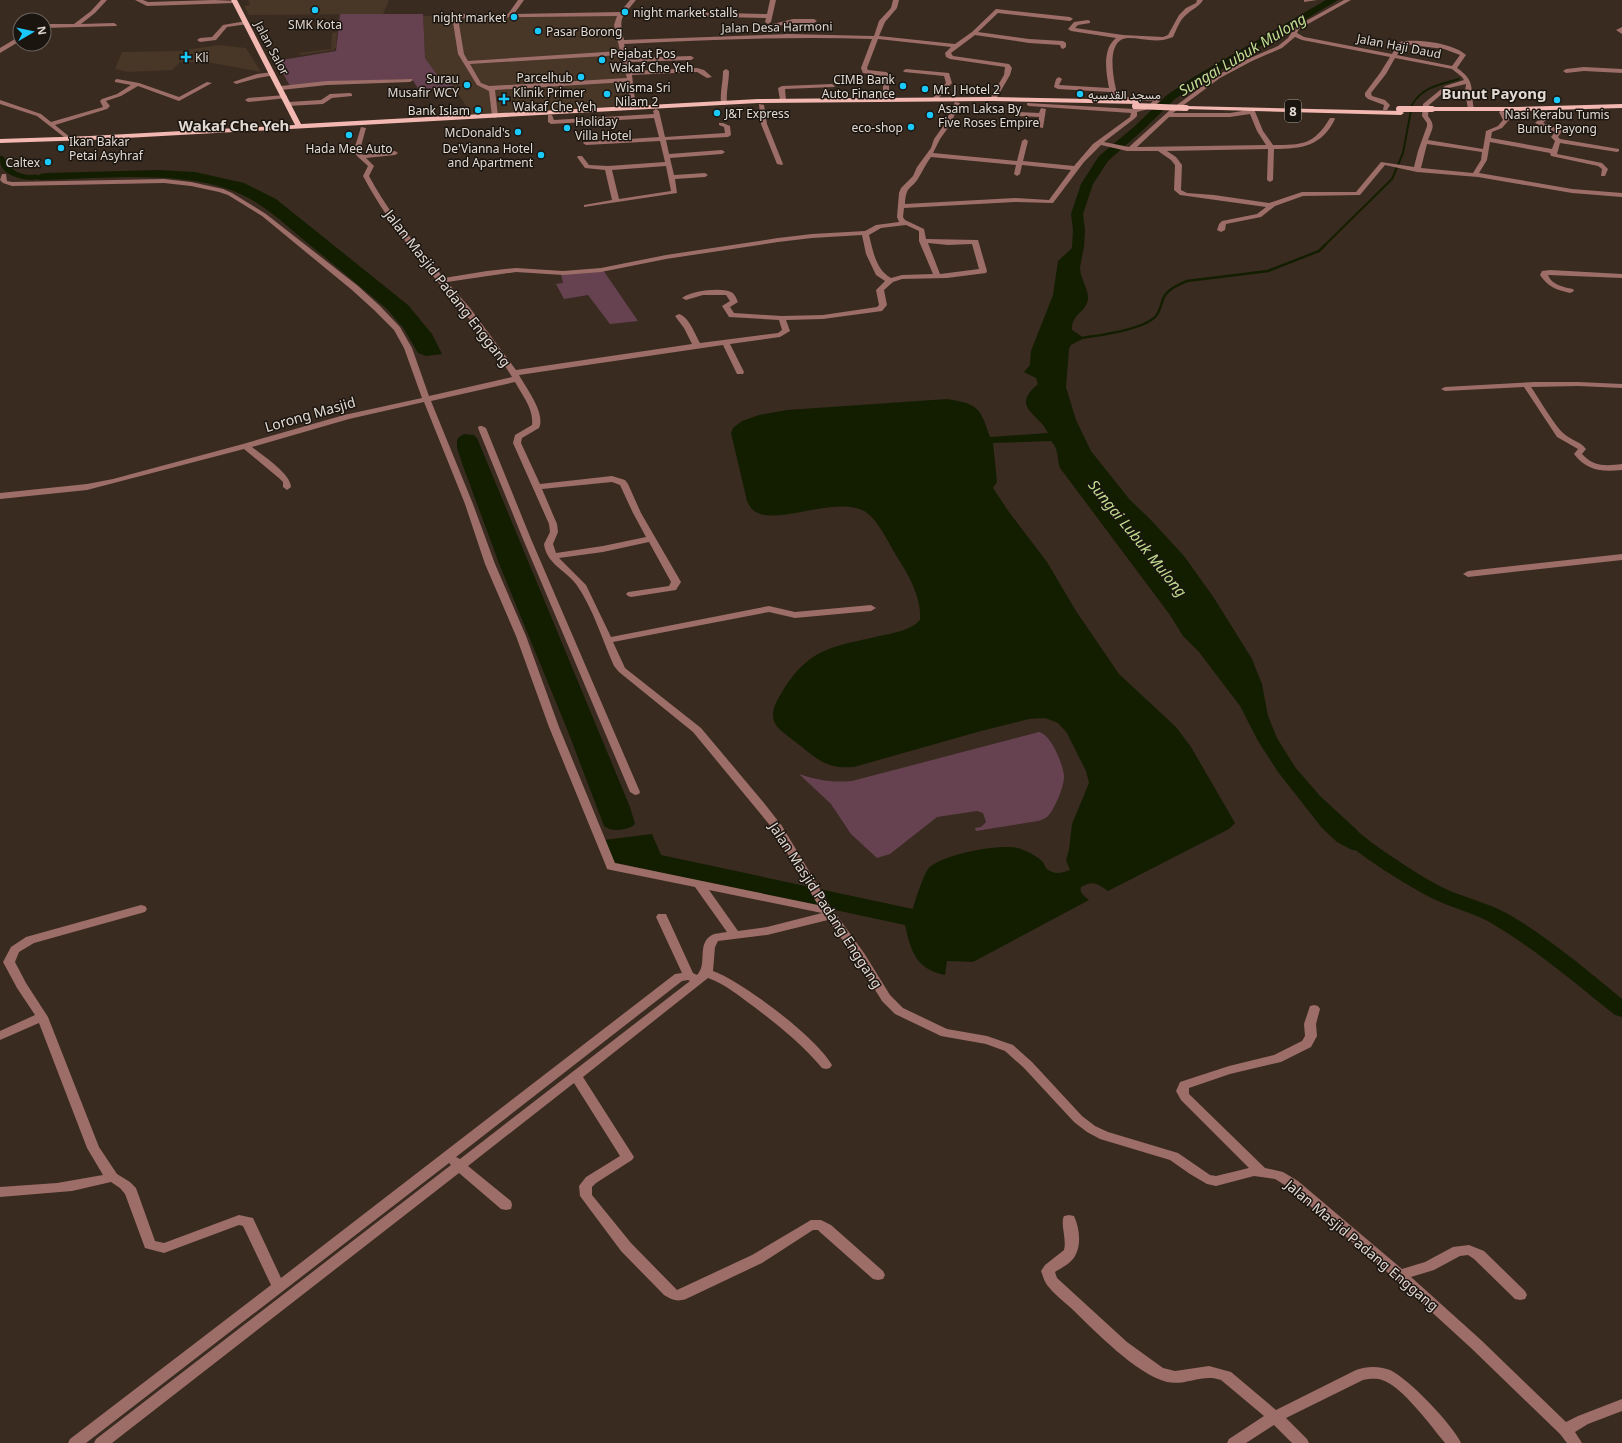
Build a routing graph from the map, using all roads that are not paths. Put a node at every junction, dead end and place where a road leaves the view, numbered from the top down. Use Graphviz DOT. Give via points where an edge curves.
graph roads {
  1 [pos="104,0"];
  2 [pos="138,0"];
  3 [pos="234,0"];
  4 [pos="521,0"];
  5 [pos="633,0"];
  6 [pos="773,0"];
  7 [pos="891,0"];
  8 [pos="896,0"];
  9 [pos="1200,0"];
  10 [pos="1314,0"];
  11 [pos="1348,0"];
  12 [pos="1306,1"];
  13 [pos="621,14"];
  14 [pos="683,14"];
  15 [pos="510,16"];
  16 [pos="769,16"];
  17 [pos="1070,19"];
  18 [pos="814,21"];
  19 [pos="1088,22"];
  20 [pos="246,23"];
  21 [pos="76,25"];
  22 [pos="114,25"];
  23 [pos="52,26"];
  24 [pos="768,26"];
  25 [pos="974,33"];
  26 [pos="1294,34"];
  27 [pos="766,37"];
  28 [pos="1122,37"];
  29 [pos="876,39"];
  30 [pos="200,40"];
  31 [pos="621,42"];
  32 [pos="12,43"];
  33 [pos="956,46"];
  34 [pos="1063,47"];
  35 [pos="0,51"];
  36 [pos="624,53"];
  37 [pos="1394,57"];
  38 [pos="691,58"];
  39 [pos="626,60"];
  40 [pos="466,63"];
  41 [pos="1454,68"];
  42 [pos="726,71"];
  43 [pos="906,71"];
  44 [pos="1566,71"];
  45 [pos="1622,72"];
  46 [pos="629,73"];
  47 [pos="273,74"];
  48 [pos="709,77"];
  49 [pos="1059,79"];
  50 [pos="410,80"];
  51 [pos="630,80"];
  52 [pos="117,81"];
  53 [pos="1468,81"];
  54 [pos="236,82"];
  55 [pos="209,83"];
  56 [pos="137,84"];
  57 [pos="832,86"];
  58 [pos="281,88"];
  59 [pos="490,88"];
  60 [pos="1113,90"];
  61 [pos="350,95"];
  62 [pos="285,97"];
  63 [pos="935,99"];
  64 [pos="993,99"];
  65 [pos="248,100"];
  66 [pos="783,100"];
  67 [pos="886,100"];
  68 [pos="1116,100"];
  69 [pos="0,102"];
  70 [pos="724,103"];
  71 [pos="957,103"];
  72 [pos="1029,104"];
  73 [pos="761,105"];
  74 [pos="1043,106"];
  75 [pos="1136,106"];
  76 [pos="1187,106"];
  77 [pos="290,108"];
  78 [pos="634,108"];
  79 [pos="1621,108"];
  80 [pos="1385,109"];
  81 [pos="1471,109"];
  82 [pos="1252,111"];
  83 [pos="1400,111"];
  84 [pos="1433,111"];
  85 [pos="1502,112"];
  86 [pos="1548,112"];
  87 [pos="656,113"];
  88 [pos="1019,114"];
  89 [pos="1168,114"];
  90 [pos="1042,115"];
  91 [pos="298,116"];
  92 [pos="495,116"];
  93 [pos="551,119"];
  94 [pos="1332,119"];
  95 [pos="51,124"];
  96 [pos="424,124"];
  97 [pos="721,124"];
  98 [pos="299,126"];
  99 [pos="361,126"];
  100 [pos="1041,127"];
  101 [pos="247,128"];
  102 [pos="211,135"];
  103 [pos="69,139"];
  104 [pos="662,139"];
  105 [pos="1488,140"];
  106 [pos="0,141"];
  107 [pos="1025,141"];
  108 [pos="1558,141"];
  109 [pos="1425,142"];
  110 [pos="586,143"];
  111 [pos="1104,143"];
  112 [pos="0,146"];
  113 [pos="1271,148"];
  114 [pos="1129,149"];
  115 [pos="1160,149"];
  116 [pos="1617,150"];
  117 [pos="1486,151"];
  118 [pos="722,152"];
  119 [pos="1555,152"];
  120 [pos="395,153"];
  121 [pos="930,155"];
  122 [pos="666,156"];
  123 [pos="361,157"];
  124 [pos="580,157"];
  125 [pos="1019,162"];
  126 [pos="669,164"];
  127 [pos="780,164"];
  128 [pos="608,168"];
  129 [pos="1075,168"];
  130 [pos="1417,170"];
  131 [pos="1017,174"];
  132 [pos="4,175"];
  133 [pos="705,175"];
  134 [pos="1475,175"];
  135 [pos="1603,175"];
  136 [pos="672,177"];
  137 [pos="1270,180"];
  138 [pos="1622,195"];
  139 [pos="616,201"];
  140 [pos="1272,205"];
  141 [pos="586,206"];
  142 [pos="901,206"];
  143 [pos="907,223"];
  144 [pos="1221,230"];
  145 [pos="866,233"];
  146 [pos="923,241"];
  147 [pos="937,276"];
  148 [pos="1622,276"];
  149 [pos="890,280"];
  150 [pos="441,281"];
  151 [pos="1570,291"];
  152 [pos="686,298"];
  153 [pos="679,316"];
  154 [pos="782,318"];
  155 [pos="726,343"];
  156 [pos="696,346"];
  157 [pos="740,372"];
  158 [pos="515,376"];
  159 [pos="1526,385"];
  160 [pos="1622,386"];
  161 [pos="1444,389"];
  162 [pos="426,398"];
  163 [pos="482,428"];
  164 [pos="246,446"];
  165 [pos="1622,468"];
  166 [pos="287,487"];
  167 [pos="537,487"];
  168 [pos="0,496"];
  169 [pos="652,539"];
  170 [pos="553,556"];
  171 [pos="1622,557"];
  172 [pos="1468,574"];
  173 [pos="631,594"];
  174 [pos="871,608"];
  175 [pos="608,640"];
  176 [pos="635,792"];
  177 [pos="700,884"];
  178 [pos="141,909"];
  179 [pos="828,912"];
  180 [pos="662,917"];
  181 [pos="735,935"];
  182 [pos="698,976"];
  183 [pos="1314,1009"];
  184 [pos="42,1017"];
  185 [pos="0,1036"];
  186 [pos="826,1065"];
  187 [pos="575,1075"];
  188 [pos="448,1155"];
  189 [pos="459,1165"];
  190 [pos="1261,1172"];
  191 [pos="112,1176"];
  192 [pos="0,1192"];
  193 [pos="506,1205"];
  194 [pos="1069,1220"];
  195 [pos="878,1275"];
  196 [pos="1400,1275"];
  197 [pos="279,1287"];
  198 [pos="1520,1295"];
  199 [pos="1622,1405"];
  200 [pos="1275,1417"];
  201 [pos="1565,1430"];
  202 [pos="75,1443"];
  203 [pos="101,1443"];
  204 [pos="1234,1443"];
  205 [pos="1302,1443"];
  206 [pos="1454,1443"];
  207 [pos="1575,1443"];
  1 -- 21 [label="street"];
  2 -- 3 [label="street" via="147,4"];
  3 -- 20 [label="main road, Jalan Salor"];
  4 -- 15 [label="street"];
  5 -- 13 [label="street"];
  6 -- 16 [label="street"];
  7 -- 8 [label="street"];
  8 -- 29 [label="street" via="894,8 882,21"];
  9 -- 28 [label="street" via="1179,19 1169,38"];
  10 -- 12 [label="street"];
  11 -- 26 [label="street" via="1296,28"];
  13 -- 15 [label="street"];
  13 -- 31 [label="street" via="617,25"];
  14 -- 16 [label="street"];
  15 -- 40 [label="street" via="455,16 461,54"];
  16 -- 24 [label="street"];
  17 -- 25 [label="street" via="999,11"];
  18 -- 24 [label="street" via="793,21"];
  19 -- 28 [label="street" via="1076,23 1071,29"];
  20 -- 30 [label="street" via="226,26 214,39"];
  20 -- 47 [label="main road, Jalan Salor"];
  21 -- 22 [label="street"];
  21 -- 23 [label="street"];
  24 -- 27 [label="street"];
  25 -- 33 [label="street"];
  25 -- 34 [label="street" via="1063,43"];
  26 -- 37 [label="street, Jalan Haji Daud" via="1302,38"];
  26 -- 89 [label="street" via="1280,47 1218,77"];
  27 -- 29 [label="street, Jalan Desa Harmoni"];
  27 -- 31 [label="street, Jalan Desa Harmoni"];
  28 -- 60 [label="street" via="1114,40 1111,45 1109,61"];
  29 -- 33 [label="street, Jalan Desa Harmoni"];
  29 -- 67 [label="street" via="864,70 886,74"];
  31 -- 36 [label="street"];
  32 -- 35 [label="street"];
  33 -- 64 [label="street" via="948,53 952,58 1008,65 1007,75"];
  36 -- 39 [label="street"];
  36 -- 40 [label="street"];
  37 -- 41 [label="street, Jalan Haji Daud"];
  37 -- 41 [label="street" via="1403,42 1450,48 1463,55"];
  37 -- 80 [label="street" via="1368,93 1370,98 1385,103"];
  38 -- 39 [label="street"];
  39 -- 46 [label="street"];
  40 -- 59 [label="street" via="479,84"];
  41 -- 53 [label="street, Jalan Haji Daud"];
  42 -- 70 [label="street"];
  43 -- 63 [label="street" via="947,74 949,83"];
  44 -- 45 [label="street" via="1584,69"];
  46 -- 48 [label="street" via="697,70"];
  46 -- 51 [label="street"];
  47 -- 54 [label="street"];
  47 -- 58 [label="main road, Jalan Salor"];
  49 -- 60 [label="street" via="1056,86 1058,87"];
  50 -- 58 [label="street" via="327,83"];
  51 -- 59 [label="street"];
  51 -- 78 [label="street"];
  52 -- 56 [label="street"];
  53 -- 81 [label="street"];
  53 -- 109 [label="street" via="1447,87 1426,104 1425,116 1430,123"];
  55 -- 56 [label="street" via="179,99"];
  56 -- 95 [label="street" via="119,95 104,100 107,106 105,108"];
  57 -- 66 [label="street" via="784,87 781,88"];
  58 -- 62 [label="main road, Jalan Salor"];
  59 -- 92 [label="street"];
  60 -- 68 [label="street"];
  61 -- 77 [label="street" via="330,96 323,102"];
  62 -- 65 [label="street"];
  62 -- 77 [label="main road, Jalan Salor"];
  63 -- 64 [label="main road, 8"];
  63 -- 67 [label="main road, 8"];
  64 -- 68 [label="main road, 8"];
  66 -- 67 [label="main road, 8"];
  66 -- 70 [label="main road, 8"];
  68 -- 75 [label="main road, 8"];
  68 -- 75 [label="street" via="1157,101 1150,107"];
  69 -- 95 [label="street" via="39,115"];
  70 -- 78 [label="main road, 8"];
  71 -- 72 [label="main road, 8"];
  71 -- 73 [label="main road, 8"];
  71 -- 121 [label="street"];
  72 -- 74 [label="street"];
  72 -- 75 [label="main road, 8"];
  73 -- 87 [label="main road, 8"];
  73 -- 127 [label="street" via="764,124"];
  74 -- 75 [label="street"];
  74 -- 90 [label="street"];
  75 -- 76 [label="main road, 8, bridge"];
  75 -- 111 [label="street" via="1134,116"];
  76 -- 80 [label="main road, 8"];
  76 -- 82 [label="main road, 8"];
  77 -- 91 [label="main road, Jalan Salor"];
  77 -- 98 [label="main road, Jalan Salor"];
  77 -- 101 [label="main road" via="291,119 286,123"];
  78 -- 92 [label="main road, 8"];
  79 -- 81 [label="main road, 8" via="1606,106"];
  79 -- 86 [label="main road, 8"];
  80 -- 83 [label="main road, 8"];
  81 -- 84 [label="main road, 8"];
  82 -- 83 [label="main road, 8"];
  82 -- 89 [label="street" via="1230,115"];
  82 -- 113 [label="street" via="1260,131"];
  83 -- 84 [label="main road, 8"];
  84 -- 85 [label="main road, 8"];
  85 -- 86 [label="main road, 8"];
  85 -- 105 [label="street" via="1506,120 1500,127 1491,129"];
  86 -- 108 [label="street" via="1548,115 1538,123 1558,130 1554,137"];
  87 -- 93 [label="street"];
  87 -- 104 [label="street"];
  88 -- 90 [label="street"];
  89 -- 114 [label="street"];
  90 -- 100 [label="street"];
  91 -- 98 [label="main road" via="301,123"];
  91 -- 99 [label="main road" via="311,124"];
  92 -- 99 [label="main road, 8"];
  93 -- 96 [label="main road, 8"];
  94 -- 113 [label="street" via="1319,139 1294,147"];
  95 -- 103 [label="street"];
  96 -- 98 [label="main road" via="314,128"];
  96 -- 99 [label="main road, 8"];
  97 -- 104 [label="street" via="727,126 728,135"];
  98 -- 99 [label="main road, 8"];
  98 -- 101 [label="main road, 8"];
  98 -- 102 [label="main road" via="288,130"];
  99 -- 102 [label="main road, 8"];
  99 -- 123 [label="street, Jalan Masjid Padang Enggang" via="357,150"];
  101 -- 103 [label="main road, 8"];
  102 -- 112 [label="main road, 8"];
  103 -- 106 [label="main road, 8"];
  104 -- 110 [label="street"];
  104 -- 122 [label="street"];
  105 -- 117 [label="street"];
  105 -- 119 [label="street"];
  107 -- 125 [label="street"];
  108 -- 116 [label="street"];
  108 -- 119 [label="street"];
  109 -- 117 [label="street"];
  109 -- 130 [label="street"];
  111 -- 114 [label="street"];
  111 -- 129 [label="street" via="1087,153"];
  113 -- 115 [label="street"];
  113 -- 137 [label="street"];
  114 -- 115 [label="street"];
  115 -- 140 [label="street" via="1180,166 1177,190 1181,193"];
  117 -- 134 [label="street" via="1482,165"];
  118 -- 122 [label="street"];
  119 -- 135 [label="street" via="1555,156 1600,164 1606,169"];
  120 -- 123 [label="street"];
  121 -- 125 [label="street"];
  121 -- 142 [label="street" via="916,177 904,188"];
  122 -- 126 [label="street"];
  123 -- 150 [label="street, Jalan Masjid Padang Enggang" via="371,166 366,176 378,199 412,247"];
  124 -- 128 [label="street" via="587,168"];
  125 -- 129 [label="street"];
  125 -- 131 [label="street"];
  126 -- 128 [label="street"];
  126 -- 136 [label="street"];
  128 -- 139 [label="street"];
  129 -- 142 [label="street" via="1051,202 1015,200"];
  130 -- 134 [label="street"];
  130 -- 140 [label="street" via="1383,163 1358,194 1302,194"];
  132 -- 162 [label="street" via="4,182 12,184 164,181 230,194 264,215 377,308 397,329 408,348"];
  133 -- 136 [label="street"];
  134 -- 138 [label="street" via="1572,191"];
  136 -- 139 [label="street" via="675,191 673,193"];
  139 -- 141 [label="street"];
  140 -- 144 [label="street" via="1259,216 1224,222"];
  142 -- 143 [label="street" via="900,217"];
  143 -- 145 [label="street" via="883,226"];
  143 -- 146 [label="street" via="922,230"];
  145 -- 149 [label="street" via="870,254 880,275"];
  145 -- 150 [label="street" via="778,240 601,270 563,273 516,270"];
  146 -- 147 [label="street"];
  146 -- 147 [label="street" via="975,242 983,272"];
  147 -- 149 [label="street"];
  148 -- 151 [label="street" via="1545,273 1548,283 1552,286"];
  149 -- 154 [label="street" via="880,290 883,305 879,310 823,317"];
  150 -- 158 [label="street, Jalan Masjid Padang Enggang" via="478,324"];
  152 -- 154 [label="street" via="702,293 728,293 734,302 726,306 732,315"];
  153 -- 156 [label="street"];
  154 -- 155 [label="street, Lorong Masjid" via="786,331 784,334"];
  155 -- 156 [label="street, Lorong Masjid"];
  155 -- 157 [label="street"];
  156 -- 158 [label="street, Lorong Masjid"];
  158 -- 162 [label="street, Lorong Masjid"];
  158 -- 167 [label="street, Jalan Masjid Padang Enggang" via="533,406 537,419 536,426 516,440"];
  159 -- 160 [label="street" via="1586,383"];
  159 -- 161 [label="street"];
  159 -- 165 [label="street" via="1560,435 1579,444 1582,449 1578,454 1591,466 1603,469"];
  162 -- 164 [label="street, Lorong Masjid" via="318,424"];
  162 -- 177 [label="street" via="611,866"];
  163 -- 176 [label="street"];
  164 -- 166 [label="street" via="283,478"];
  164 -- 168 [label="street, Lorong Masjid" via="87,487"];
  167 -- 169 [label="street" via="612,480 622,482"];
  167 -- 170 [label="street, Jalan Masjid Padang Enggang" via="554,529 548,543"];
  169 -- 170 [label="street"];
  169 -- 173 [label="street" via="676,582 675,586 668,590"];
  170 -- 175 [label="street, Jalan Masjid Padang Enggang" via="577,580 593,606"];
  171 -- 172 [label="street"];
  174 -- 175 [label="street" via="795,615 777,610 763,610"];
  175 -- 179 [label="street, Jalan Masjid Padang Enggang" via="614,658 622,670 682,717 711,745 778,828"];
  177 -- 179 [label="street"];
  177 -- 181 [label="street"];
  178 -- 184 [label="street" via="50,933 30,940 15,950 9,962"];
  179 -- 181 [label="street" via="782,928"];
  179 -- 190 [label="street, Jalan Masjid Padang Enggang" via="893,1006 945,1033 987,1040 1009,1048 1078,1120 1091,1129 1123,1142 1174,1156 1207,1179 1216,1181 1244,1173"];
  180 -- 182 [label="street"];
  181 -- 182 [label="street" via="721,936 710,943 708,968"];
  182 -- 186 [label="street" via="730,984 812,1047"];
  182 -- 187 [label="street"];
  182 -- 188 [label="street" via="680,977 668,985"];
  183 -- 190 [label="street" via="1310,1024 1311,1036 1307,1044 1277,1059 1229,1070 1184,1085 1182,1089 1185,1097"];
  184 -- 185 [label="street"];
  184 -- 191 [label="street" via="93,1148"];
  187 -- 189 [label="street"];
  187 -- 195 [label="street" via="628,1157 591,1180 585,1186 586,1196 626,1247 675,1295 681,1295 757,1259 816,1224 826,1229"];
  188 -- 189 [label="street"];
  188 -- 197 [label="street"];
  189 -- 193 [label="street"];
  189 -- 203 [label="street"];
  190 -- 196 [label="street, Jalan Masjid Padang Enggang" via="1278,1175 1293,1184"];
  191 -- 192 [label="street" via="94,1182"];
  191 -- 197 [label="street" via="131,1192 150,1244 155,1246 164,1248 239,1220 248,1222"];
  194 -- 200 [label="street" via="1073,1247 1066,1258 1048,1270 1051,1281 1117,1342 1160,1374 1177,1377 1209,1370 1217,1371"];
  196 -- 198 [label="street" via="1429,1266 1458,1251 1469,1250 1479,1255"];
  196 -- 201 [label="street, Jalan Masjid Padang Enggang"];
  197 -- 202 [label="street"];
  199 -- 201 [label="street"];
  200 -- 204 [label="street"];
  200 -- 205 [label="street"];
  200 -- 206 [label="street" via="1350,1378 1373,1372 1386,1375 1400,1384 1426,1409"];
  201 -- 207 [label="street, Jalan Masjid Padang Enggang"];
}
